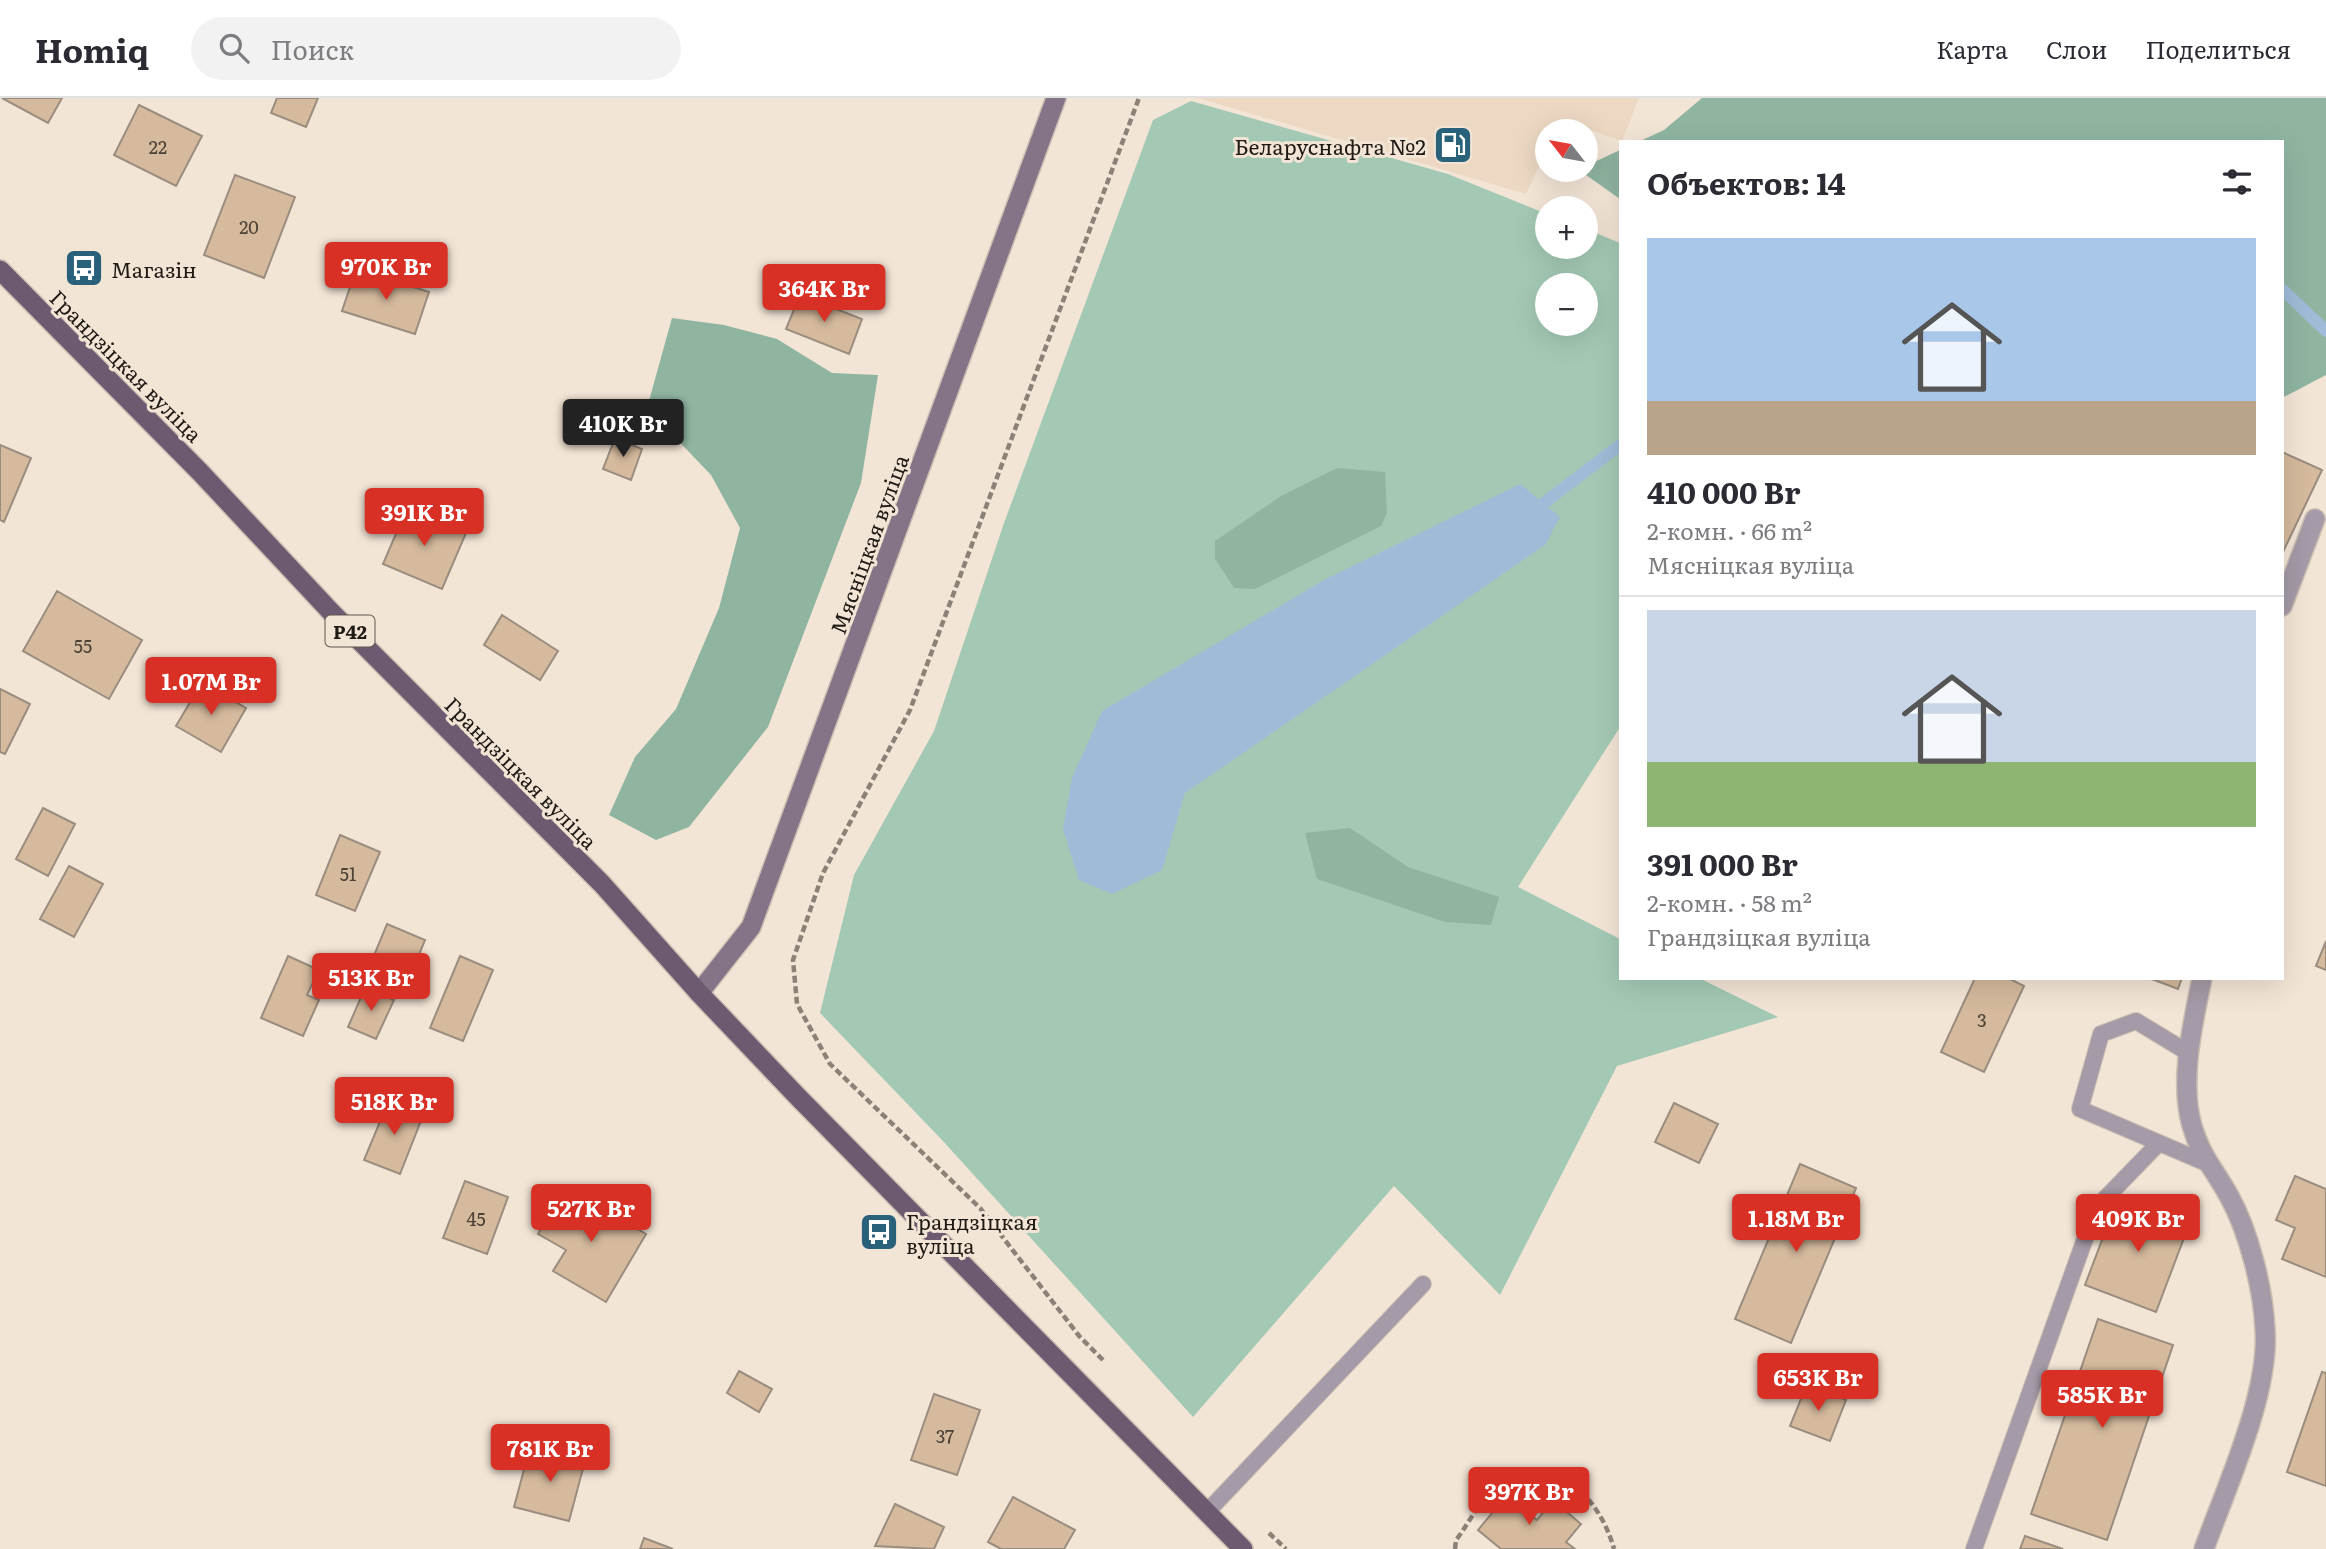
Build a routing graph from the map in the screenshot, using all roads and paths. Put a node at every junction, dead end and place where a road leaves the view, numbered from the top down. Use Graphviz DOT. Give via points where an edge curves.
graph roads {
  1 [pos="1056,98"];
  2 [pos="1139,98"];
  3 [pos="0,270"];
  4 [pos="2315,519"];
  5 [pos="2284,601"];
  6 [pos="2202,980"];
  7 [pos="699,993"];
  8 [pos="2187,1052"];
  9 [pos="2159,1143"];
  10 [pos="2206,1163"];
  11 [pos="1423,1284"];
  12 [pos="1108,1366"];
  13 [pos="1207,1512"];
  14 [pos="1265,1528"];
  15 [pos="1243,1549"];
  16 [pos="1286,1549"];
  17 [pos="1455,1549"];
  18 [pos="1614,1549"];
  19 [pos="1974,1549"];
  20 [pos="2204,1549"];
  1 -- 7 [label="main road, Мясніцкая вуліца" via="751,927"];
  2 -- 12 [label="path" via="910,710 823,873 793,960 797,1004 830,1064 980,1208 1080,1337"];
  3 -- 7 [label="main road, Грандзіцкая вуліца / Р42" via="602,884"];
  4 -- 5 [label="street"];
  6 -- 8 [label="street"];
  7 -- 13 [label="main road, Грандзіцкая вуліца / Р42"];
  8 -- 9 [label="lane" via="2136,1021 2101,1034 2080,1109"];
  8 -- 10 [label="street" via="2191,1124"];
  9 -- 10 [label="lane"];
  9 -- 19 [label="lane" via="2096,1208"];
  10 -- 20 [label="street" via="2230,1196 2251,1255 2266,1331 2259,1389"];
  11 -- 13 [label="lane"];
  13 -- 15 [label="main road, Грандзіцкая вуліца / Р42"];
  14 -- 16 [label="path"];
  17 -- 18 [label="path" via="1456,1540 1494,1489 1527,1474 1561,1478 1594,1502"];
}
